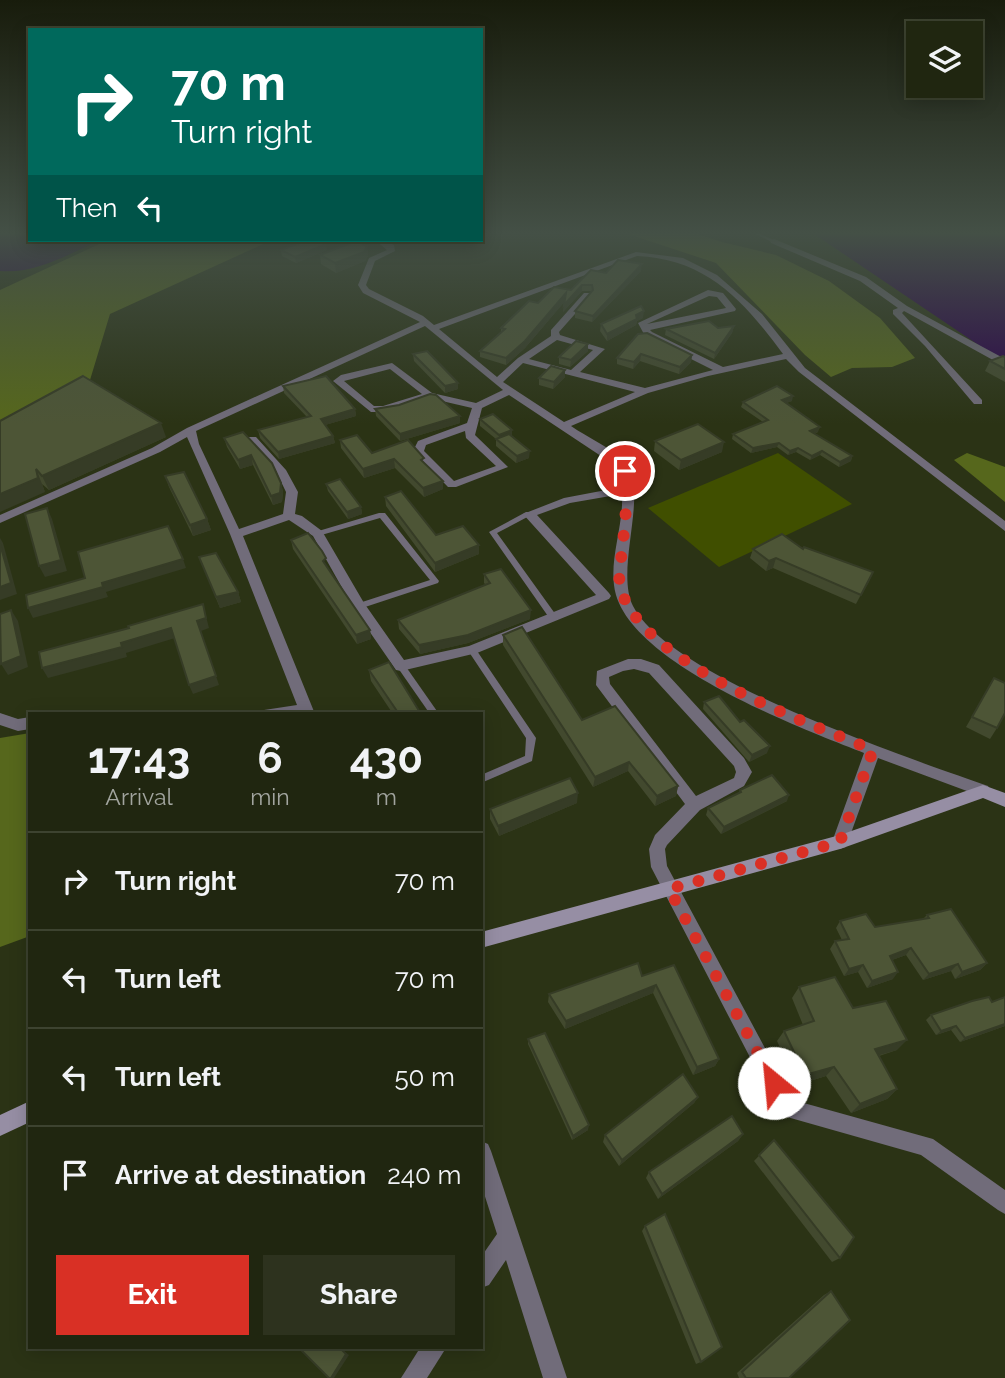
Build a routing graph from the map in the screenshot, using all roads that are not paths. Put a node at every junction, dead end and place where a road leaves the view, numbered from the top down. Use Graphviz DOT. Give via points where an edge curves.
graph roads {
  1 [pos="380,296"];
  2 [pos="515,296"];
  3 [pos="586,296"];
  4 [pos="700,296"];
  5 [pos="721,296"];
  6 [pos="737,296"];
  7 [pos="888,296"];
  8 [pos="904,307"];
  9 [pos="430,326"];
  10 [pos="644,330"];
  11 [pos="556,337"];
  12 [pos="787,356"];
  13 [pos="522,360"];
  14 [pos="1005,363"];
  15 [pos="721,370"];
  16 [pos="572,374"];
  17 [pos="498,382"];
  18 [pos="511,390"];
  19 [pos="645,391"];
  20 [pos="429,395"];
  21 [pos="978,402"];
  22 [pos="477,405"];
  23 [pos="474,424"];
  24 [pos="565,425"];
  25 [pos="191,430"];
  26 [pos="252,439"];
  27 [pos="621,464"];
  28 [pos="627,493"];
  29 [pos="529,514"];
  30 [pos="289,516"];
  31 [pos="0,519"];
  32 [pos="1005,527"];
  33 [pos="236,534"];
  34 [pos="318,534"];
  35 [pos="359,606"];
  36 [pos="553,617"];
  37 [pos="472,650"];
  38 [pos="401,666"];
  39 [pos="307,712"];
  40 [pos="434,712"];
  41 [pos="0,719"];
  42 [pos="28,723"];
  43 [pos="873,750"];
  44 [pos="483,778"];
  45 [pos="983,791"];
  46 [pos="1005,800"];
  47 [pos="694,805"];
  48 [pos="840,842"];
  49 [pos="669,889"];
  50 [pos="483,939"];
  51 [pos="28,1112"];
  52 [pos="0,1126"];
  53 [pos="483,1157"];
  54 [pos="1005,1202"];
  55 [pos="508,1237"];
  56 [pos="483,1274"];
  57 [pos="433,1349"];
  58 [pos="413,1378"];
  59 [pos="555,1378"];
  1 -- 9 [label="street"];
  2 -- 9 [label="street"];
  3 -- 11 [label="street" via="554,332"];
  4 -- 10 [label="street" via="645,320"];
  5 -- 10 [label="street" via="733,307"];
  6 -- 12 [label="street" via="761,318"];
  7 -- 8 [label="street"];
  8 -- 14 [label="street"];
  8 -- 21 [label="street" via="896,312 924,337"];
  9 -- 17 [label="street"];
  9 -- 25 [label="street"];
  10 -- 15 [label="street"];
  11 -- 13 [label="street"];
  11 -- 16 [label="street" via="600,349"];
  12 -- 15 [label="street"];
  12 -- 32 [label="street"];
  13 -- 16 [label="street"];
  13 -- 17 [label="street"];
  15 -- 19 [label="street"];
  16 -- 19 [label="street"];
  17 -- 18 [label="street"];
  18 -- 22 [label="street"];
  18 -- 24 [label="street"];
  19 -- 24 [label="street"];
  20 -- 20 [label="street" via="393,366 338,381 371,409"];
  20 -- 22 [label="street"];
  22 -- 23 [label="street"];
  23 -- 23 [label="street" via="470,436 503,467 452,485 418,448"];
  24 -- 27 [label="street"];
  25 -- 31 [label="street"];
  25 -- 33 [label="street"];
  26 -- 30 [label="street" via="281,470 292,492"];
  27 -- 28 [label="street"];
  27 -- 28 [label="lane" via="641,461 647,467 645,488 638,494"];
  28 -- 29 [label="street" via="568,499"];
  28 -- 43 [label="street" via="619,584 628,610 649,634 743,694"];
  29 -- 36 [label="lane" via="494,532"];
  29 -- 36 [label="street" via="605,596"];
  30 -- 33 [label="street"];
  30 -- 34 [label="street"];
  33 -- 39 [label="street"];
  34 -- 35 [label="street"];
  34 -- 35 [label="lane" via="382,515 435,581"];
  35 -- 38 [label="street"];
  36 -- 37 [label="street"];
  37 -- 38 [label="street"];
  37 -- 44 [label="lane" via="531,738 530,758"];
  38 -- 40 [label="lane"];
  41 -- 42 [label="street"];
  43 -- 45 [label="street"];
  43 -- 48 [label="street"];
  45 -- 46 [label="street"];
  45 -- 48 [label="street"];
  47 -- 47 [label="street" via="603,685 602,675 645,663 739,762 744,772 739,782"];
  47 -- 49 [label="street" via="657,849"];
  48 -- 49 [label="street"];
  49 -- 50 [label="street"];
  49 -- 54 [label="street" via="787,1108 926,1146"];
  51 -- 52 [label="street"];
  53 -- 55 [label="street"];
  55 -- 56 [label="street"];
  55 -- 59 [label="street"];
  57 -- 58 [label="street"];
}
